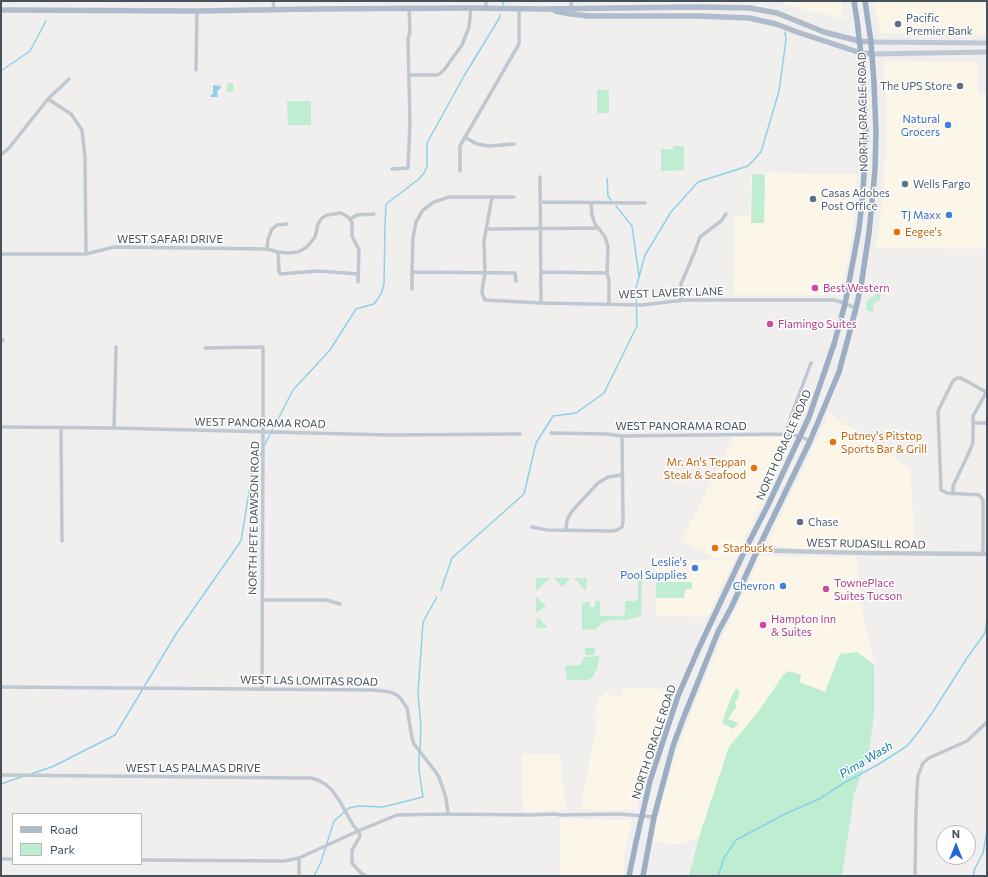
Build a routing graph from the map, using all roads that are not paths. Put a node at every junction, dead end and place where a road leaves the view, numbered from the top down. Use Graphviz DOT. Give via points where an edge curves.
graph roads {
  1 [pos="273,1"];
  2 [pos="486,1"];
  3 [pos="572,1"];
  4 [pos="854,1"];
  5 [pos="865,1"];
  6 [pos="409,8"];
  7 [pos="471,8"];
  8 [pos="486,8"];
  9 [pos="274,9"];
  10 [pos="519,9"];
  11 [pos="1,10"];
  12 [pos="197,11"];
  13 [pos="571,11"];
  14 [pos="859,41"];
  15 [pos="871,42"];
  16 [pos="987,43"];
  17 [pos="987,52"];
  18 [pos="861,53"];
  19 [pos="872,54"];
  20 [pos="196,70"];
  21 [pos="409,75"];
  22 [pos="69,79"];
  23 [pos="48,98"];
  24 [pos="466,138"];
  25 [pos="514,144"];
  26 [pos="1,155"];
  27 [pos="392,169"];
  28 [pos="460,171"];
  29 [pos="540,177"];
  30 [pos="492,197"];
  31 [pos="514,197"];
  32 [pos="541,202"];
  33 [pos="591,203"];
  34 [pos="645,203"];
  35 [pos="374,214"];
  36 [pos="726,214"];
  37 [pos="350,219"];
  38 [pos="287,224"];
  39 [pos="599,228"];
  40 [pos="486,229"];
  41 [pos="541,229"];
  42 [pos="267,249"];
  43 [pos="278,252"];
  44 [pos="1,254"];
  45 [pos="86,254"];
  46 [pos="412,272"];
  47 [pos="541,272"];
  48 [pos="485,273"];
  49 [pos="606,273"];
  50 [pos="358,274"];
  51 [pos="516,281"];
  52 [pos="358,282"];
  53 [pos="412,289"];
  54 [pos="681,300"];
  55 [pos="541,302"];
  56 [pos="609,304"];
  57 [pos="845,304"];
  58 [pos="856,308"];
  59 [pos="116,347"];
  60 [pos="205,348"];
  61 [pos="811,363"];
  62 [pos="986,391"];
  63 [pos="973,423"];
  64 [pos="987,423"];
  65 [pos="1,427"];
  66 [pos="62,428"];
  67 [pos="114,428"];
  68 [pos="264,432"];
  69 [pos="551,433"];
  70 [pos="520,434"];
  71 [pos="785,434"];
  72 [pos="622,436"];
  73 [pos="800,436"];
  74 [pos="810,441"];
  75 [pos="622,475"];
  76 [pos="953,494"];
  77 [pos="532,527"];
  78 [pos="566,530"];
  79 [pos="62,540"];
  80 [pos="745,550"];
  81 [pos="757,551"];
  82 [pos="985,554"];
  83 [pos="262,600"];
  84 [pos="340,604"];
  85 [pos="698,652"];
  86 [pos="708,656"];
  87 [pos="1,687"];
  88 [pos="262,689"];
  89 [pos="987,722"];
  90 [pos="1,775"];
  91 [pos="448,814"];
  92 [pos="642,816"];
  93 [pos="654,817"];
  94 [pos="358,831"];
  95 [pos="299,858"];
  96 [pos="1,859"];
  97 [pos="12,859"];
  98 [pos="142,860"];
  99 [pos="299,876"];
  100 [pos="366,876"];
  101 [pos="629,876"];
  102 [pos="643,876"];
  103 [pos="915,876"];
  1 -- 9 [label="street"];
  2 -- 8 [label="street"];
  3 -- 13 [label="street"];
  4 -- 14 [label="highway, NORTH ORACLE ROAD"];
  5 -- 15 [label="highway, NORTH ORACLE ROAD"];
  6 -- 7 [label="main road"];
  6 -- 9 [label="main road"];
  6 -- 21 [label="street"];
  7 -- 8 [label="main road"];
  7 -- 21 [label="street" via="462,45 444,70 438,75"];
  8 -- 10 [label="main road"];
  9 -- 12 [label="main road"];
  10 -- 13 [label="main road"];
  10 -- 24 [label="street" via="519,44"];
  11 -- 12 [label="main road"];
  12 -- 20 [label="street"];
  13 -- 14 [label="main road" via="750,8 777,13 824,32"];
  13 -- 18 [label="main road" via="592,16 749,18 776,24"];
  14 -- 15 [label="main road"];
  14 -- 18 [label="highway, NORTH ORACLE ROAD"];
  15 -- 16 [label="main road"];
  15 -- 19 [label="highway, NORTH ORACLE ROAD"];
  17 -- 19 [label="main road"];
  18 -- 19 [label="main road"];
  18 -- 57 [label="highway, NORTH ORACLE ROAD" via="866,136 864,176 859,229"];
  19 -- 58 [label="highway, NORTH ORACLE ROAD" via="875,170 869,233"];
  21 -- 27 [label="street" via="408,168"];
  22 -- 23 [label="street"];
  23 -- 26 [label="street"];
  23 -- 45 [label="street" via="70,114 82,130 85,157"];
  24 -- 25 [label="street" via="477,144 489,146"];
  24 -- 28 [label="street" via="460,146"];
  29 -- 32 [label="street"];
  30 -- 31 [label="street"];
  30 -- 40 [label="street"];
  30 -- 46 [label="street" via="449,197 434,202 423,210 416,222 413,238"];
  32 -- 33 [label="street"];
  32 -- 41 [label="street"];
  33 -- 34 [label="street"];
  33 -- 39 [label="street" via="592,215"];
  35 -- 37 [label="street" via="357,215"];
  36 -- 54 [label="street" via="700,238 681,284"];
  37 -- 43 [label="street, WEST SAFARI DRIVE" via="341,213 327,214 318,224 315,237 307,247 298,252"];
  37 -- 50 [label="street" via="352,236 359,250"];
  38 -- 42 [label="street" via="277,225 272,229"];
  39 -- 41 [label="street"];
  39 -- 49 [label="street" via="605,236 608,248"];
  40 -- 41 [label="street"];
  40 -- 48 [label="street"];
  41 -- 47 [label="street"];
  42 -- 43 [label="street, WEST SAFARI DRIVE"];
  42 -- 45 [label="street, WEST SAFARI DRIVE" via="114,247"];
  43 -- 50 [label="street" via="280,274 318,271"];
  44 -- 45 [label="street, WEST SAFARI DRIVE"];
  46 -- 48 [label="street"];
  46 -- 53 [label="street"];
  47 -- 49 [label="street"];
  47 -- 55 [label="street"];
  48 -- 51 [label="street" via="515,273"];
  48 -- 55 [label="street, WEST LAVERY LANE" via="482,284 485,300"];
  49 -- 56 [label="street" via="609,280"];
  50 -- 52 [label="street"];
  54 -- 56 [label="street, WEST LAVERY LANE" via="640,305"];
  54 -- 57 [label="street, WEST LAVERY LANE" via="833,300"];
  55 -- 56 [label="street, WEST LAVERY LANE"];
  57 -- 58 [label="street, WEST LAVERY LANE"];
  57 -- 73 [label="highway, NORTH ORACLE ROAD" via="826,371"];
  58 -- 74 [label="highway, NORTH ORACLE ROAD" via="839,372"];
  59 -- 67 [label="street"];
  60 -- 68 [label="street, NORTH PETE DAWSON ROAD" via="263,347"];
  61 -- 71 [label="street"];
  62 -- 63 [label="street" via="973,416"];
  62 -- 76 [label="street" via="957,378 938,411 941,490"];
  63 -- 64 [label="street"];
  63 -- 76 [label="street" via="973,443 953,486"];
  65 -- 66 [label="street, WEST PANORAMA ROAD"];
  66 -- 67 [label="street, WEST PANORAMA ROAD"];
  66 -- 79 [label="street"];
  67 -- 68 [label="street, WEST PANORAMA ROAD"];
  68 -- 70 [label="street, WEST PANORAMA ROAD" via="388,435"];
  68 -- 83 [label="street, NORTH PETE DAWSON ROAD"];
  69 -- 72 [label="street, WEST PANORAMA ROAD"];
  71 -- 72 [label="street, WEST PANORAMA ROAD"];
  71 -- 73 [label="street, WEST PANORAMA ROAD"];
  72 -- 75 [label="street"];
  73 -- 74 [label="street, WEST PANORAMA ROAD"];
  73 -- 80 [label="highway, NORTH ORACLE ROAD"];
  74 -- 81 [label="highway, NORTH ORACLE ROAD"];
  75 -- 78 [label="street" via="608,477 598,483 572,511"];
  75 -- 78 [label="street" via="621,530"];
  76 -- 82 [label="street" via="979,495 983,500"];
  77 -- 78 [label="street"];
  80 -- 81 [label="street, WEST RUDASILL ROAD"];
  80 -- 85 [label="highway, NORTH ORACLE ROAD"];
  81 -- 82 [label="street, WEST RUDASILL ROAD"];
  81 -- 86 [label="highway, NORTH ORACLE ROAD"];
  83 -- 84 [label="street" via="326,600"];
  83 -- 88 [label="street, NORTH PETE DAWSON ROAD"];
  85 -- 86 [label="highway"];
  85 -- 92 [label="highway, NORTH ORACLE ROAD" via="678,696 650,781"];
  86 -- 93 [label="highway, NORTH ORACLE ROAD" via="673,746"];
  87 -- 88 [label="street, WEST LAS LOMITAS ROAD"];
  88 -- 91 [label="street, WEST LAS LOMITAS ROAD" via="382,690 397,695 407,708 414,744 439,777"];
  89 -- 103 [label="street" via="967,741 923,763 917,789"];
  90 -- 94 [label="street, WEST LAS PALMAS DRIVE" via="311,778 331,789"];
  91 -- 92 [label="street"];
  91 -- 94 [label="street" via="396,815"];
  92 -- 93 [label="street"];
  92 -- 101 [label="highway, NORTH ORACLE ROAD"];
  93 -- 102 [label="highway, NORTH ORACLE ROAD"];
  94 -- 95 [label="street"];
  94 -- 100 [label="street" via="360,835 352,850 352,863"];
  95 -- 98 [label="street" via="284,861"];
  95 -- 99 [label="street"];
  96 -- 97 [label="street"];
}
